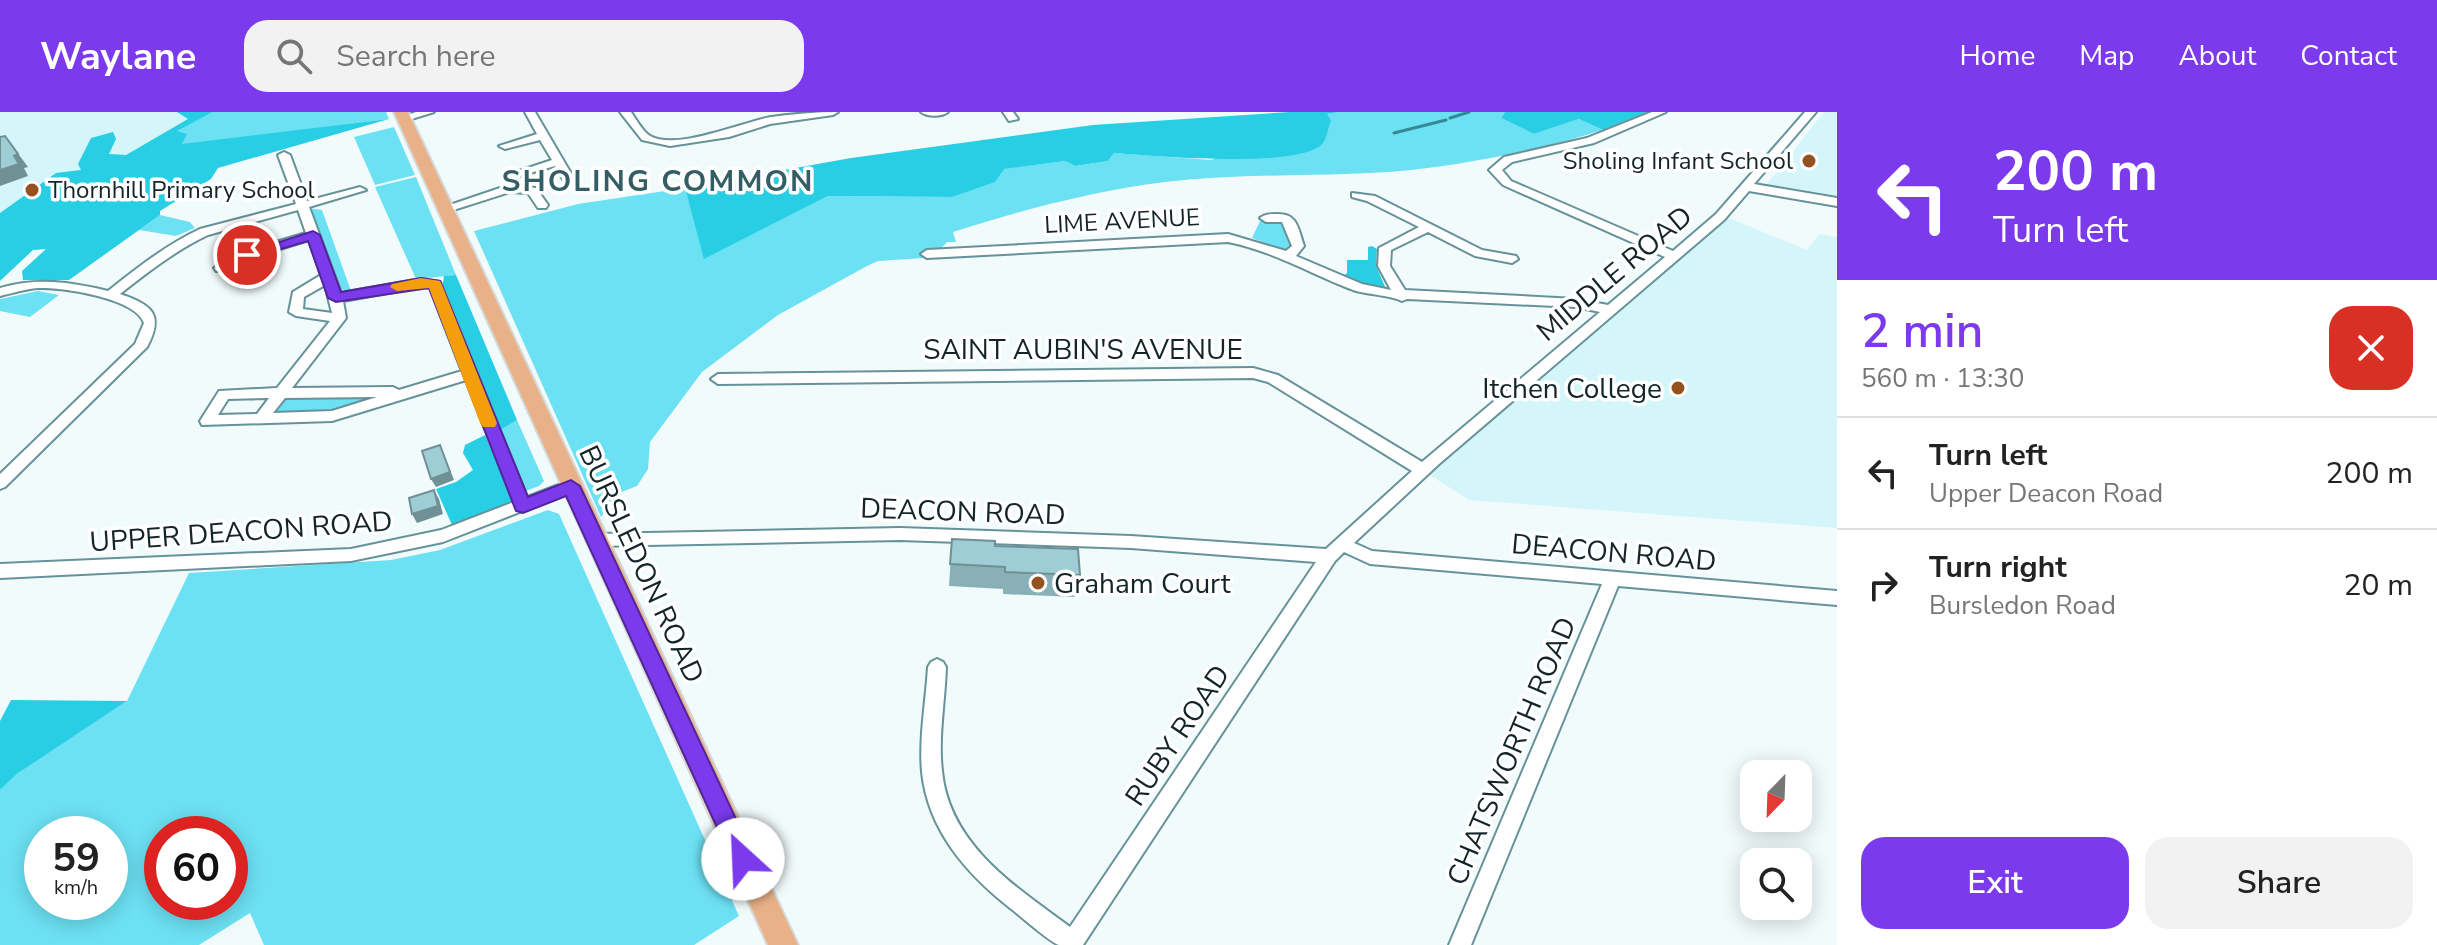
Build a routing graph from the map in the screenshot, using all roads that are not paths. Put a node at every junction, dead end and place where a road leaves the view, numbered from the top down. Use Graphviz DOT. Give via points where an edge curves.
graph roads {
  1 [pos="429,112"];
  2 [pos="530,112"];
  3 [pos="625,112"];
  4 [pos="833,112"];
  5 [pos="926,112"];
  6 [pos="943,112"];
  7 [pos="1661,112"];
  8 [pos="1811,112"];
  9 [pos="403,115"];
  10 [pos="543,136"];
  11 [pos="505,146"];
  12 [pos="284,155"];
  13 [pos="558,162"];
  14 [pos="519,173"];
  15 [pos="570,182"];
  16 [pos="1749,187"];
  17 [pos="360,190"];
  18 [pos="1356,195"];
  19 [pos="1837,202"];
  20 [pos="302,205"];
  21 [pos="542,205"];
  22 [pos="444,209"];
  23 [pos="1266,218"];
  24 [pos="1428,227"];
  25 [pos="313,235"];
  26 [pos="927,254"];
  27 [pos="1674,256"];
  28 [pos="1288,257"];
  29 [pos="1512,259"];
  30 [pos="220,268"];
  31 [pos="328,277"];
  32 [pos="0,292"];
  33 [pos="110,296"];
  34 [pos="1402,297"];
  35 [pos="336,298"];
  36 [pos="1611,310"];
  37 [pos="339,318"];
  38 [pos="469,374"];
  39 [pos="718,379"];
  40 [pos="281,391"];
  41 [pos="410,392"];
  42 [pos="261,419"];
  43 [pos="1422,470"];
  44 [pos="0,483"];
  45 [pos="571,486"];
  46 [pos="523,506"];
  47 [pos="595,540"];
  48 [pos="1335,550"];
  49 [pos="0,571"];
  50 [pos="1613,578"];
  51 [pos="1837,598"];
  52 [pos="937,667"];
  53 [pos="1072,944"];
  54 [pos="783,945"];
  55 [pos="1460,945"];
  1 -- 9 [label="street"];
  2 -- 10 [label="street"];
  3 -- 4 [label="street" via="645,137 665,143"];
  5 -- 6 [label="street"];
  7 -- 27 [label="street" via="1590,141 1508,159 1495,170 1507,183"];
  8 -- 16 [label="street, MIDDLE ROAD"];
  9 -- 22 [label="main road, BURSLEDON ROAD"];
  10 -- 11 [label="street"];
  10 -- 13 [label="street"];
  12 -- 20 [label="street"];
  13 -- 14 [label="street"];
  13 -- 15 [label="street"];
  16 -- 19 [label="street"];
  16 -- 27 [label="street, MIDDLE ROAD"];
  17 -- 20 [label="street"];
  18 -- 24 [label="street"];
  20 -- 25 [label="street"];
  20 -- 33 [label="street" via="181,242"];
  21 -- 22 [label="street" via="532,190 509,188"];
  22 -- 45 [label="main road, BURSLEDON ROAD"];
  23 -- 28 [label="street" via="1287,218 1298,246"];
  24 -- 29 [label="street" via="1486,256"];
  24 -- 34 [label="street" via="1385,248 1384,266"];
  25 -- 30 [label="street"];
  25 -- 31 [label="street"];
  26 -- 28 [label="street, LIME AVENUE" via="954,248 1216,238 1253,243"];
  27 -- 36 [label="street, MIDDLE ROAD"];
  28 -- 34 [label="street, LIME AVENUE" via="1353,286"];
  31 -- 35 [label="street"];
  31 -- 37 [label="street" via="298,295 296,312"];
  32 -- 33 [label="street" via="49,284"];
  33 -- 44 [label="street" via="136,303 150,317 140,347"];
  34 -- 36 [label="street, LIME AVENUE" via="1576,303"];
  35 -- 37 [label="street"];
  35 -- 38 [label="street" via="435,285"];
  36 -- 43 [label="street, MIDDLE ROAD"];
  37 -- 40 [label="street"];
  38 -- 41 [label="street"];
  38 -- 46 [label="street"];
  39 -- 43 [label="street, SAINT AUBIN'S AVENUE" via="781,385 1253,373 1273,378"];
  40 -- 41 [label="street"];
  40 -- 42 [label="street"];
  40 -- 42 [label="street" via="224,394 207,421"];
  41 -- 42 [label="street" via="332,416"];
  43 -- 48 [label="street, MIDDLE ROAD"];
  45 -- 46 [label="street, UPPER DEACON ROAD"];
  45 -- 47 [label="main road, BURSLEDON ROAD"];
  46 -- 49 [label="street, UPPER DEACON ROAD" via="443,536 351,555"];
  47 -- 48 [label="street, DEACON ROAD" via="900,534"];
  47 -- 54 [label="main road, BURSLEDON ROAD"];
  48 -- 50 [label="street, DEACON ROAD"];
  48 -- 53 [label="street, RUBY ROAD"];
  50 -- 51 [label="street, DEACON ROAD"];
  50 -- 55 [label="street, CHATSWORTH ROAD"];
  52 -- 53 [label="street" via="932,771 943,817 973,862"];
}
